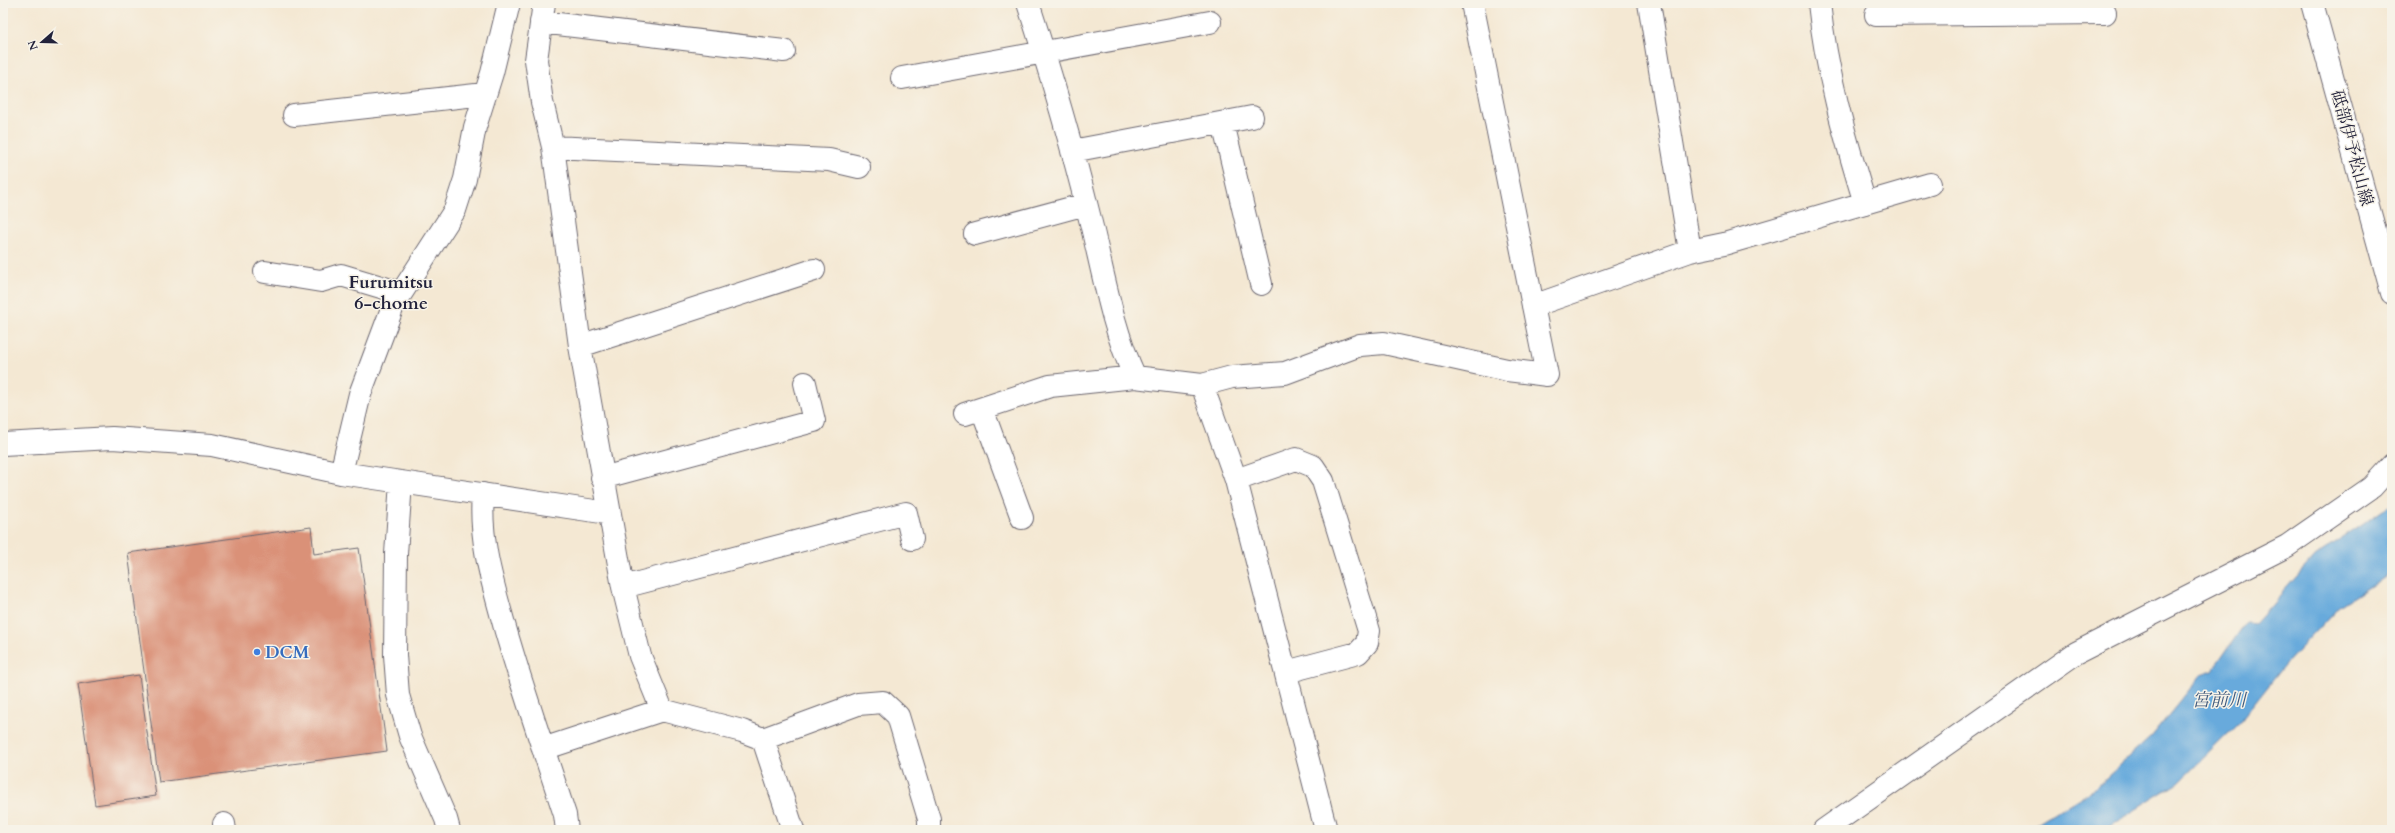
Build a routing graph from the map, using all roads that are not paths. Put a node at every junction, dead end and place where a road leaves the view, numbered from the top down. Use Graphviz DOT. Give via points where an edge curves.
graph roads {
  1 [pos="509,3"];
  2 [pos="1028,3"];
  3 [pos="1472,3"];
  4 [pos="1649,3"];
  5 [pos="1819,3"];
  6 [pos="2312,3"];
  7 [pos="2076,8"];
  8 [pos="1905,9"];
  9 [pos="543,12"];
  10 [pos="2105,13"];
  11 [pos="1876,15"];
  12 [pos="1210,22"];
  13 [pos="784,51"];
  14 [pos="1044,51"];
  15 [pos="902,78"];
  16 [pos="485,94"];
  17 [pos="294,116"];
  18 [pos="1252,117"];
  19 [pos="1223,123"];
  20 [pos="554,147"];
  21 [pos="1072,151"];
  22 [pos="859,167"];
  23 [pos="1930,184"];
  24 [pos="1865,203"];
  25 [pos="1086,204"];
  26 [pos="975,234"];
  27 [pos="1690,251"];
  28 [pos="814,270"];
  29 [pos="265,272"];
  30 [pos="1261,284"];
  31 [pos="401,293"];
  32 [pos="2392,293"];
  33 [pos="1533,306"];
  34 [pos="580,346"];
  35 [pos="1135,377"];
  36 [pos="805,383"];
  37 [pos="1202,385"];
  38 [pos="3,444"];
  39 [pos="2392,465"];
  40 [pos="341,473"];
  41 [pos="602,478"];
  42 [pos="1236,480"];
  43 [pos="401,482"];
  44 [pos="483,494"];
  45 [pos="608,513"];
  46 [pos="1022,518"];
  47 [pos="912,539"];
  48 [pos="623,587"];
  49 [pos="1286,672"];
  50 [pos="662,710"];
  51 [pos="763,739"];
  52 [pos="543,749"];
  53 [pos="449,830"];
  54 [pos="567,830"];
  55 [pos="793,830"];
  56 [pos="929,830"];
  57 [pos="1326,830"];
  58 [pos="1824,830"];
  1 -- 16 [label="street"];
  2 -- 14 [label="street"];
  3 -- 33 [label="street"];
  4 -- 27 [label="street"];
  5 -- 24 [label="street" via="1822,33 1845,138"];
  6 -- 32 [label="street, 砥部伊予松山線"];
  7 -- 8 [label="street"];
  7 -- 10 [label="street"];
  8 -- 11 [label="street"];
  9 -- 13 [label="street"];
  9 -- 20 [label="street" via="536,60 542,102"];
  12 -- 14 [label="street"];
  14 -- 15 [label="street"];
  14 -- 21 [label="street"];
  16 -- 17 [label="street"];
  16 -- 31 [label="street" via="474,128 465,180 455,210"];
  18 -- 19 [label="street"];
  19 -- 21 [label="street"];
  19 -- 30 [label="street"];
  20 -- 22 [label="street" via="829,160"];
  20 -- 34 [label="street"];
  21 -- 25 [label="street"];
  23 -- 24 [label="street"];
  24 -- 27 [label="street" via="1724,244"];
  25 -- 26 [label="street"];
  25 -- 35 [label="street" via="1123,353"];
  27 -- 33 [label="street"];
  28 -- 34 [label="street"];
  29 -- 31 [label="street" via="321,281 341,275"];
  31 -- 40 [label="street" via="393,306 360,394"];
  33 -- 37 [label="street" via="1547,375 1507,370 1384,343 1360,345 1285,373 1232,377"];
  34 -- 41 [label="street"];
  35 -- 37 [label="street"];
  35 -- 46 [label="street" via="1050,386 974,412"];
  36 -- 41 [label="street" via="814,421"];
  37 -- 42 [label="street"];
  38 -- 40 [label="street" via="112,438 212,445"];
  39 -- 58 [label="street" via="2372,487 2287,546 2076,653"];
  40 -- 43 [label="street"];
  41 -- 45 [label="street"];
  42 -- 49 [label="street"];
  42 -- 49 [label="street" via="1296,459 1313,466 1324,481 1369,631 1367,643 1358,652"];
  43 -- 44 [label="street"];
  43 -- 53 [label="street" via="396,554 395,640 398,695 410,736"];
  44 -- 45 [label="street"];
  44 -- 52 [label="street" via="482,528 488,568"];
  45 -- 48 [label="street"];
  47 -- 48 [label="street" via="906,513"];
  48 -- 50 [label="street" via="640,656"];
  49 -- 57 [label="street"];
  50 -- 51 [label="street"];
  50 -- 52 [label="street"];
  51 -- 55 [label="street"];
  51 -- 56 [label="street" via="858,704 883,702 898,716"];
  52 -- 54 [label="street" via="566,815"];
}
